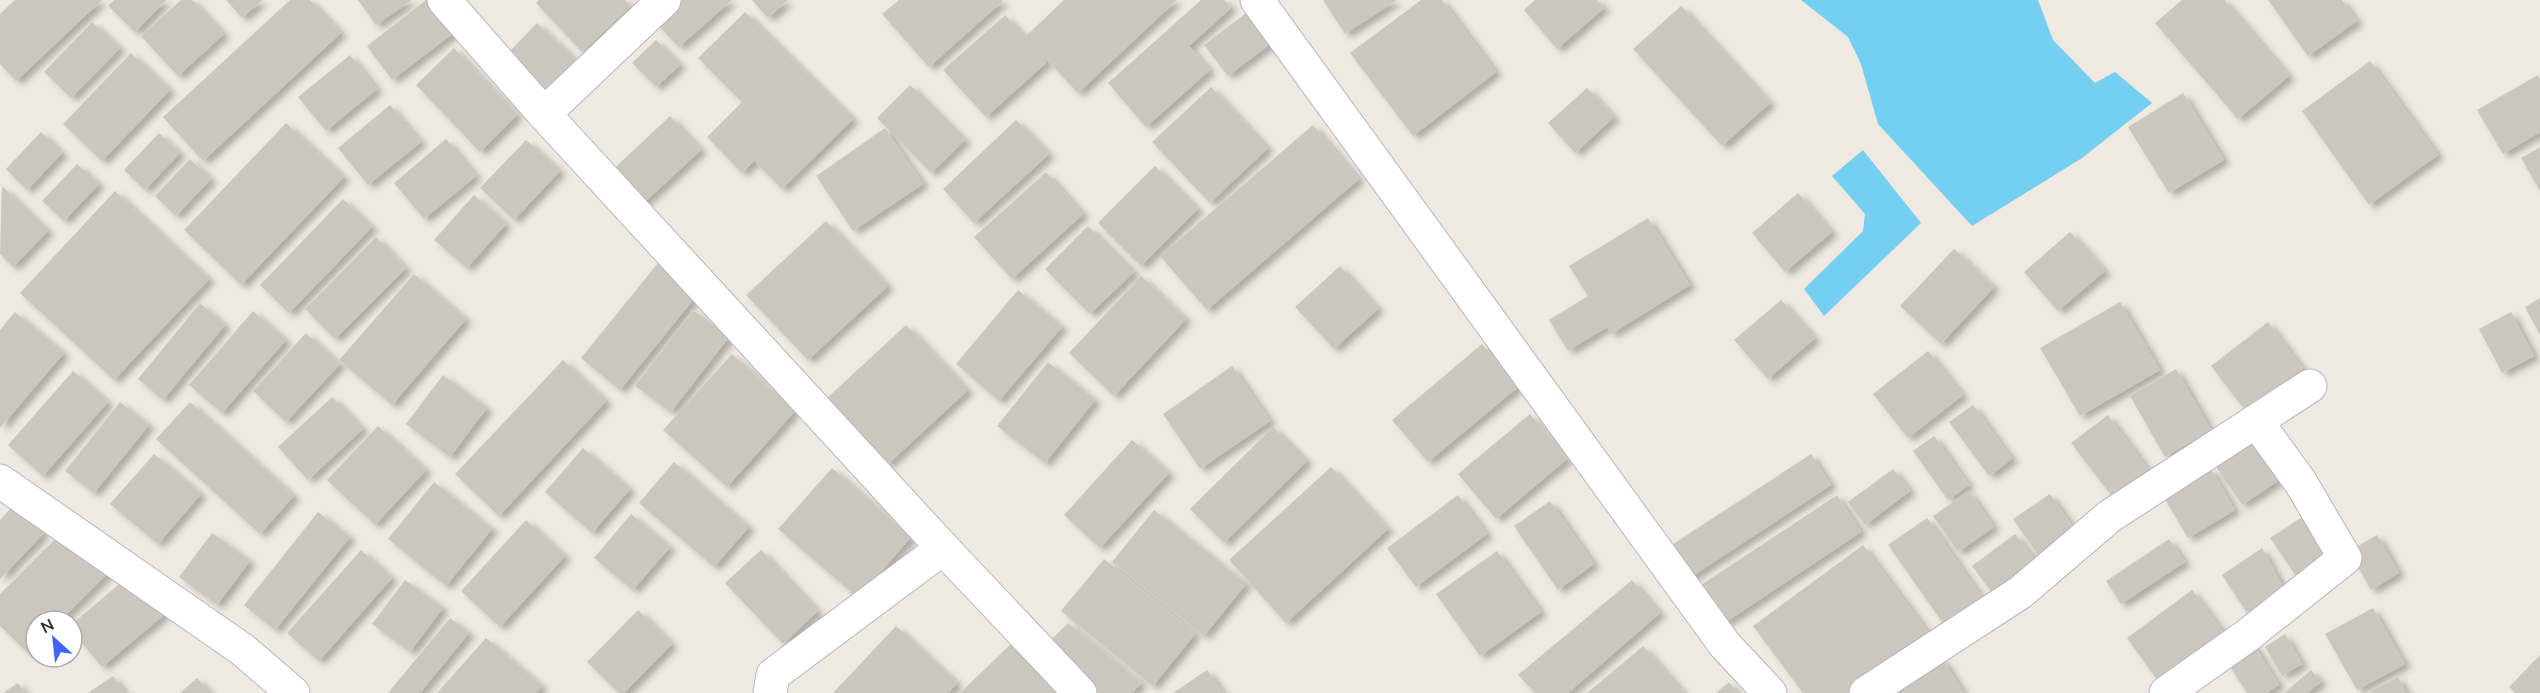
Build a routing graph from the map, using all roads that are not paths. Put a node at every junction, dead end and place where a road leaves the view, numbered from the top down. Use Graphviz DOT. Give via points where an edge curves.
graph roads {
  1 [pos="444,0"];
  2 [pos="664,0"];
  3 [pos="1257,0"];
  4 [pos="544,114"];
  5 [pos="2310,386"];
  6 [pos="2257,422"];
  7 [pos="0,481"];
  8 [pos="943,548"];
  9 [pos="293,693"];
  10 [pos="770,693"];
  11 [pos="1080,693"];
  12 [pos="1770,693"];
  13 [pos="1866,693"];
  14 [pos="2166,693"];
  1 -- 4 [label="street"];
  2 -- 4 [label="street"];
  3 -- 12 [label="street" via="1725,645"];
  4 -- 8 [label="street"];
  5 -- 6 [label="street"];
  6 -- 13 [label="street" via="2110,516 2021,592"];
  6 -- 14 [label="street" via="2301,483 2345,558 2248,635"];
  7 -- 9 [label="street" via="243,650"];
  8 -- 10 [label="street" via="773,675"];
  8 -- 11 [label="street"];
}
